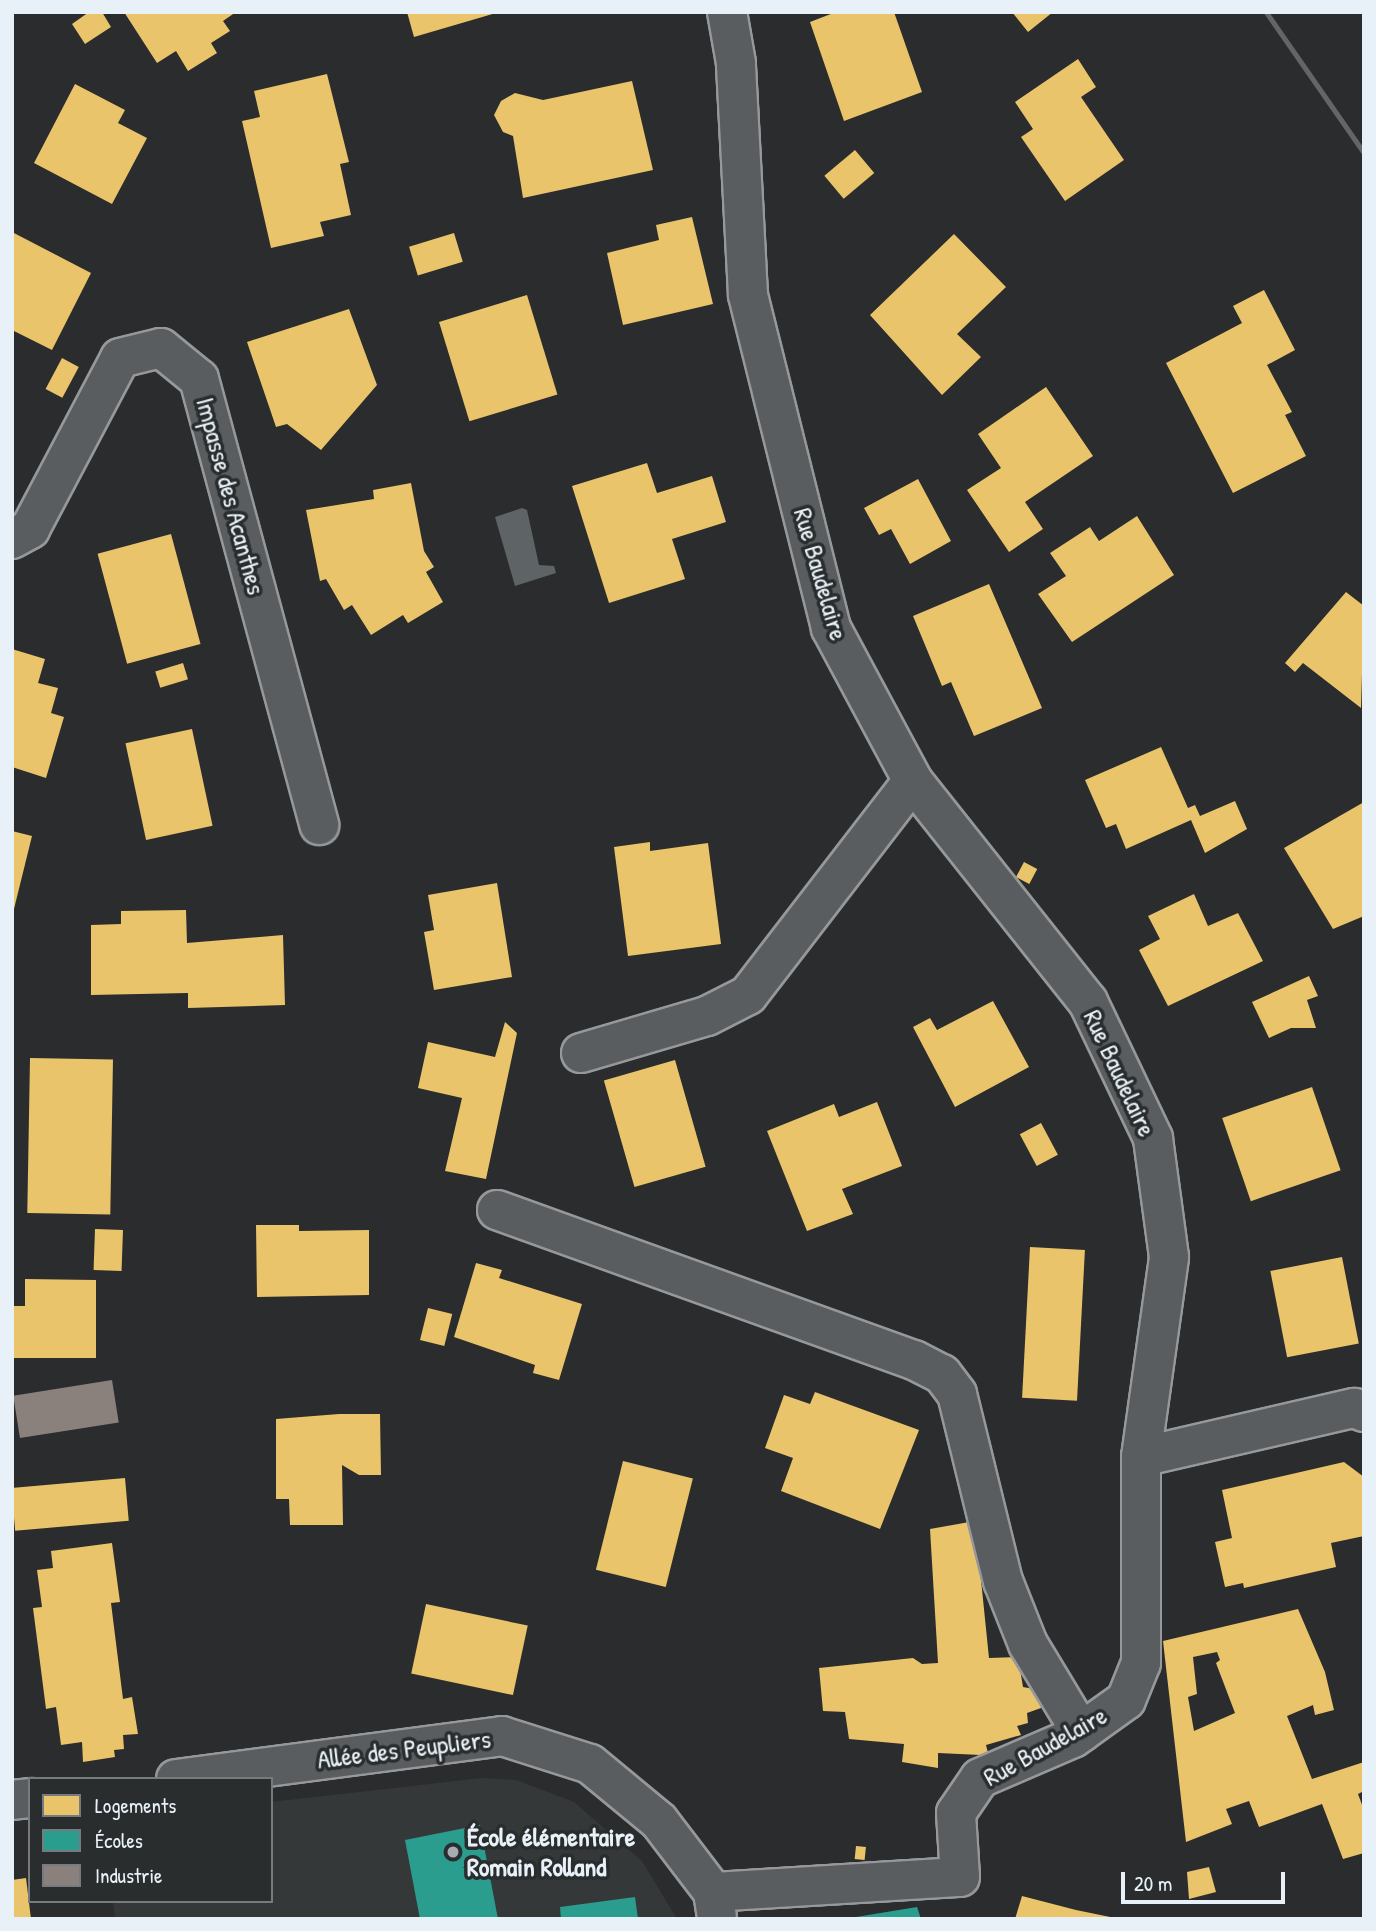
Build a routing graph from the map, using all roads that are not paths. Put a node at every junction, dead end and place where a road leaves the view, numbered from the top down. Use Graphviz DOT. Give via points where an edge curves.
graph roads {
  1 [pos="727,12"];
  2 [pos="12,539"];
  3 [pos="913,781"];
  4 [pos="319,825"];
  5 [pos="581,1053"];
  6 [pos="497,1210"];
  7 [pos="1364,1412"];
  8 [pos="1141,1457"];
  9 [pos="1081,1732"];
  10 [pos="191,1777"];
  11 [pos="715,1905"];
  1 -- 3 [label="street, Rue Baudelaire" via="736,63 748,295 831,628"];
  2 -- 4 [label="street, Impasse des Acanthes" via="30,529 120,358 161,348 200,379"];
  3 -- 5 [label="street" via="748,995 708,1016"];
  3 -- 8 [label="street, Rue Baudelaire" via="1088,1002 1153,1138 1169,1256"];
  6 -- 9 [label="street" via="942,1374 957,1394 1008,1594 1028,1644"];
  7 -- 8 [label="street" via="1354,1408"];
  8 -- 9 [label="street, Rue Baudelaire" via="1141,1663 1126,1700"];
  9 -- 11 [label="street, Rue Baudelaire" via="980,1778 957,1813 960,1877"];
  10 -- 11 [label="street, Allée des Peupliers" via="502,1736 590,1764 659,1821"];
}
